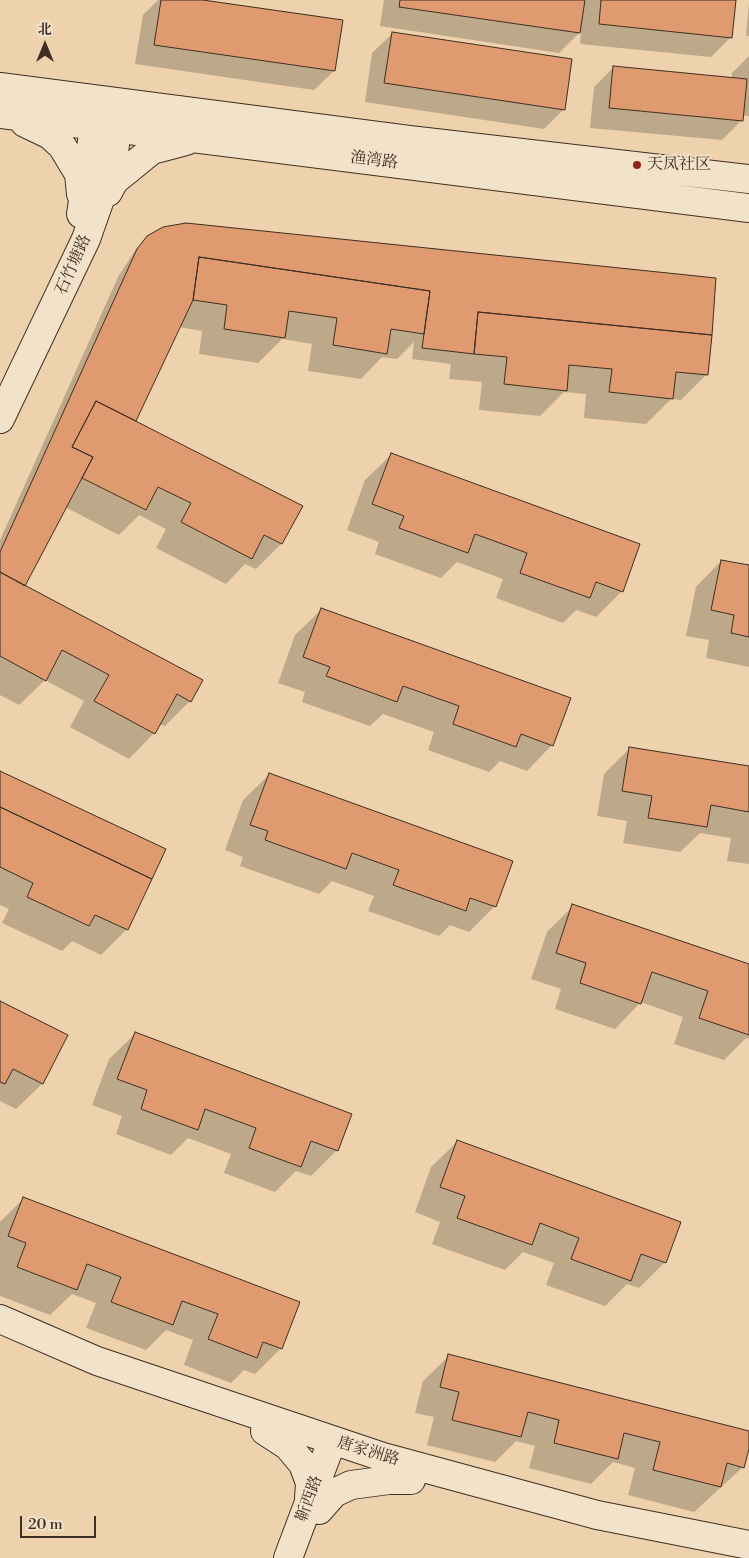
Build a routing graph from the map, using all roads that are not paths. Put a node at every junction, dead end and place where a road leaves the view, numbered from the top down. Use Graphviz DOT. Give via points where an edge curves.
graph roads {
  1 [pos="0,87"];
  2 [pos="0,114"];
  3 [pos="107,114"];
  4 [pos="211,140"];
  5 [pos="749,179"];
  6 [pos="749,208"];
  7 [pos="87,218"];
  8 [pos="0,395"];
  9 [pos="0,419"];
  10 [pos="0,1319"];
  11 [pos="0,1334"];
  12 [pos="265,1431"];
  13 [pos="335,1448"];
  14 [pos="411,1480"];
  15 [pos="314,1508"];
  16 [pos="749,1545"];
  17 [pos="288,1558"];
  18 [pos="300,1558"];
  19 [pos="749,1558"];
  1 -- 3 [label="street, 渔湾路"];
  2 -- 3 [label="street, 渔湾路"];
  2 -- 7 [label="street" via="37,128 62,146 80,174"];
  3 -- 4 [label="street, 渔湾路"];
  3 -- 5 [label="street, 渔湾路" via="409,140"];
  3 -- 7 [label="street, 石竹塘路"];
  4 -- 6 [label="street, 渔湾路"];
  4 -- 7 [label="street" via="173,143 152,150 114,180"];
  7 -- 8 [label="street, 石竹塘路"];
  7 -- 9 [label="street, 石竹塘路" via="73,268"];
  10 -- 13 [label="street, 唐家洲路" via="97,1361"];
  11 -- 12 [label="street, 唐家洲路" via="94,1373"];
  12 -- 13 [label="street, 唐家洲路"];
  12 -- 15 [label="street" via="288,1446 303,1464"];
  13 -- 14 [label="street, 唐家洲路"];
  13 -- 15 [label="street, 靳西路"];
  13 -- 16 [label="street, 唐家洲路" via="597,1515"];
  14 -- 15 [label="street" via="351,1486"];
  14 -- 19 [label="street, 唐家洲路" via="623,1533"];
  15 -- 17 [label="street, 靳西路"];
  15 -- 18 [label="street, 靳西路"];
}
